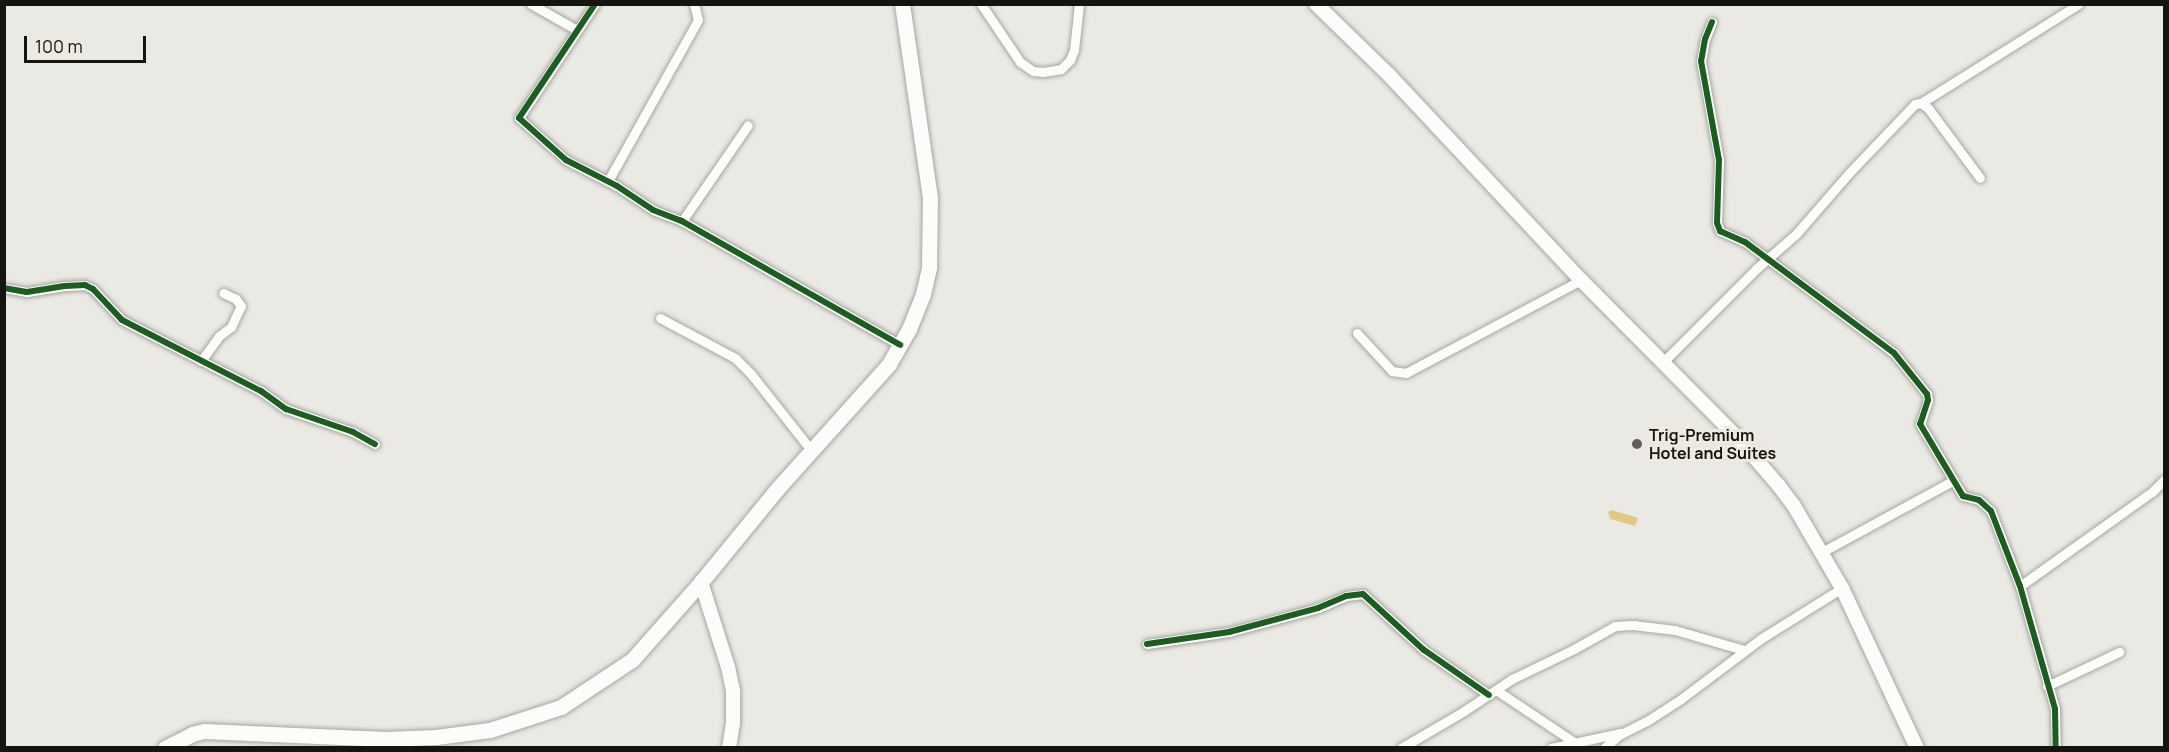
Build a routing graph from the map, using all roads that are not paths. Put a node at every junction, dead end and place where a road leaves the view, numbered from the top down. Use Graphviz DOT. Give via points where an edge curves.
graph roads {
  1 [pos="531,4"];
  2 [pos="595,4"];
  3 [pos="694,4"];
  4 [pos="902,4"];
  5 [pos="981,4"];
  6 [pos="1079,4"];
  7 [pos="1316,4"];
  8 [pos="2079,4"];
  9 [pos="1712,22"];
  10 [pos="578,30"];
  11 [pos="1921,103"];
  12 [pos="748,125"];
  13 [pos="1980,178"];
  14 [pos="608,181"];
  15 [pos="682,221"];
  16 [pos="1767,259"];
  17 [pos="1581,280"];
  18 [pos="4,288"];
  19 [pos="223,293"];
  20 [pos="660,318"];
  21 [pos="1357,333"];
  22 [pos="900,345"];
  23 [pos="201,361"];
  24 [pos="1662,363"];
  25 [pos="375,444"];
  26 [pos="812,450"];
  27 [pos="1954,480"];
  28 [pos="2164,480"];
  29 [pos="1822,552"];
  30 [pos="701,582"];
  31 [pos="2020,586"];
  32 [pos="1842,588"];
  33 [pos="1148,644"];
  34 [pos="1744,650"];
  35 [pos="2119,652"];
  36 [pos="2048,686"];
  37 [pos="1493,692"];
  38 [pos="1625,732"];
  39 [pos="1574,742"];
  40 [pos="730,746"];
  41 [pos="165,747"];
  42 [pos="1401,747"];
  43 [pos="1551,747"];
  44 [pos="1604,747"];
  45 [pos="1917,747"];
  46 [pos="2056,747"];
  1 -- 10 [label="street"];
  2 -- 10 [label="street"];
  3 -- 14 [label="street" via="698,20"];
  4 -- 22 [label="main road" via="928,178 931,239 923,294"];
  5 -- 6 [label="street" via="1020,62 1033,71 1043,72 1061,69 1070,60"];
  7 -- 17 [label="main road" via="1389,75"];
  8 -- 11 [label="street"];
  9 -- 16 [label="street" via="1701,61 1719,160 1717,223 1720,231 1745,242"];
  10 -- 14 [label="street" via="519,118 566,160"];
  11 -- 13 [label="street"];
  11 -- 16 [label="street" via="1909,110 1796,234"];
  12 -- 15 [label="street"];
  14 -- 15 [label="street" via="653,210"];
  15 -- 22 [label="street"];
  16 -- 24 [label="street"];
  16 -- 27 [label="street" via="1894,353 1927,394 1920,424"];
  17 -- 21 [label="street" via="1406,373 1392,371"];
  17 -- 24 [label="main road"];
  18 -- 23 [label="street" via="27,292 85,285 122,320"];
  19 -- 23 [label="street" via="241,306 231,327 219,336"];
  20 -- 26 [label="street" via="735,358"];
  22 -- 26 [label="main road" via="882,372"];
  23 -- 25 [label="street" via="286,409 353,432"];
  24 -- 29 [label="main road" via="1753,455 1794,506"];
  26 -- 30 [label="main road"];
  27 -- 29 [label="street"];
  27 -- 31 [label="street" via="1962,496 1986,504"];
  28 -- 31 [label="street"];
  29 -- 32 [label="main road"];
  30 -- 40 [label="main road" via="731,683"];
  30 -- 41 [label="main road" via="632,660 561,707 526,720 458,734 396,738 204,731"];
  31 -- 36 [label="street"];
  32 -- 34 [label="street"];
  32 -- 45 [label="main road"];
  33 -- 37 [label="street" via="1228,632 1363,594 1424,650"];
  34 -- 37 [label="street" via="1675,630 1615,626"];
  34 -- 38 [label="street" via="1681,699"];
  35 -- 36 [label="street"];
  36 -- 46 [label="street" via="2055,709"];
  37 -- 39 [label="street"];
  37 -- 42 [label="street"];
  38 -- 39 [label="street"];
  38 -- 44 [label="street"];
  39 -- 43 [label="street"];
}
